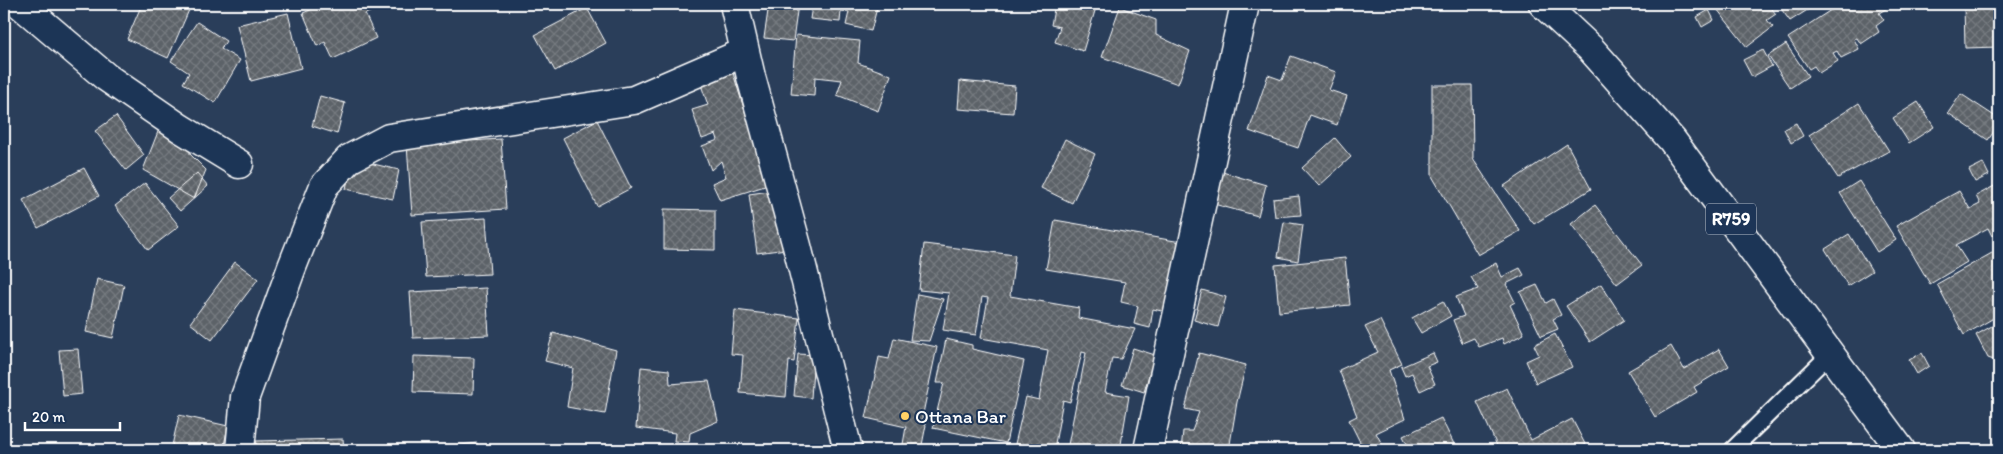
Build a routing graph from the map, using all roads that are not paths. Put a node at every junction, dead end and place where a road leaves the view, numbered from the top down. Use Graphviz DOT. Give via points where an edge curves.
graph roads {
  1 [pos="20,4"];
  2 [pos="734,4"];
  3 [pos="1245,4"];
  4 [pos="1543,4"];
  5 [pos="746,52"];
  6 [pos="239,164"];
  7 [pos="1830,354"];
  8 [pos="240,450"];
  9 [pos="848,450"];
  10 [pos="1148,450"];
  11 [pos="1732,450"];
  12 [pos="1901,450"];
  1 -- 6 [label="street" via="113,82"];
  2 -- 5 [label="street"];
  3 -- 10 [label="street"];
  4 -- 7 [label="street, R759" via="1590,48 1672,140"];
  5 -- 8 [label="street" via="634,100 389,138 349,159 324,186 292,267 245,398"];
  5 -- 9 [label="street"];
  7 -- 11 [label="lane"];
  7 -- 12 [label="street, R759"];
}
